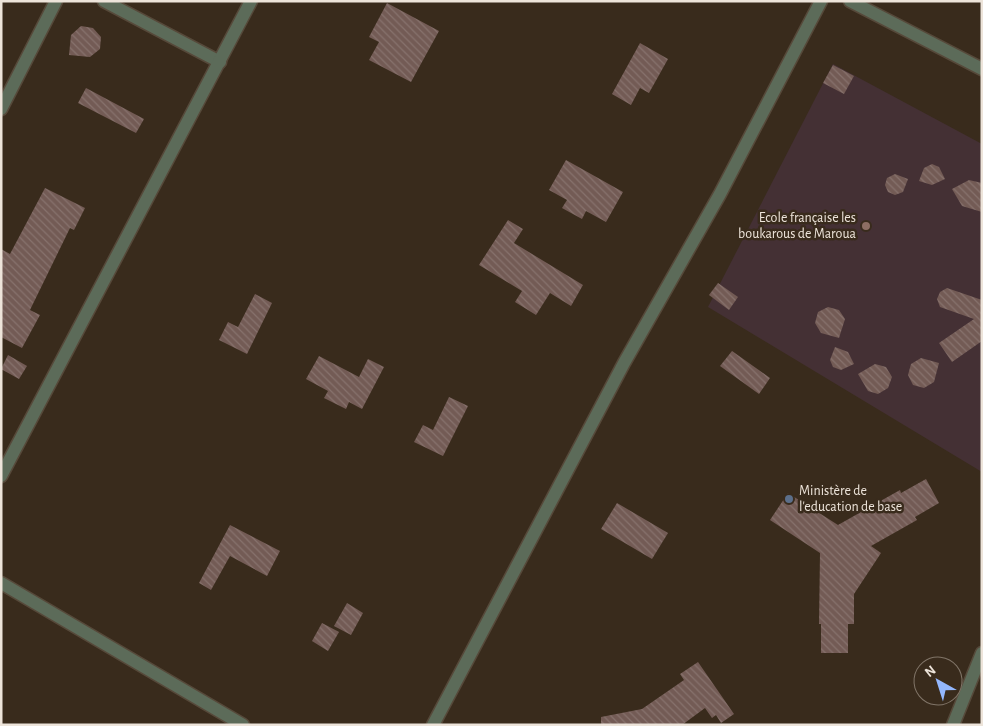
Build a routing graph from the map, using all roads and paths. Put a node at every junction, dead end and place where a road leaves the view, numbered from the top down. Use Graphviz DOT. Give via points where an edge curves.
graph roads {
  1 [pos="56,1"];
  2 [pos="104,1"];
  3 [pos="251,1"];
  4 [pos="821,1"];
  5 [pos="850,1"];
  6 [pos="220,62"];
  7 [pos="982,69"];
  8 [pos="1,110"];
  9 [pos="1,476"];
  10 [pos="1,583"];
  11 [pos="982,653"];
  12 [pos="243,725"];
  13 [pos="433,725"];
  14 [pos="953,725"];
  1 -- 8 [label="street"];
  2 -- 6 [label="street"];
  3 -- 6 [label="street"];
  4 -- 13 [label="street" via="720,194 624,363"];
  5 -- 7 [label="street"];
  6 -- 9 [label="street"];
  10 -- 12 [label="street"];
  11 -- 14 [label="street"];
}
